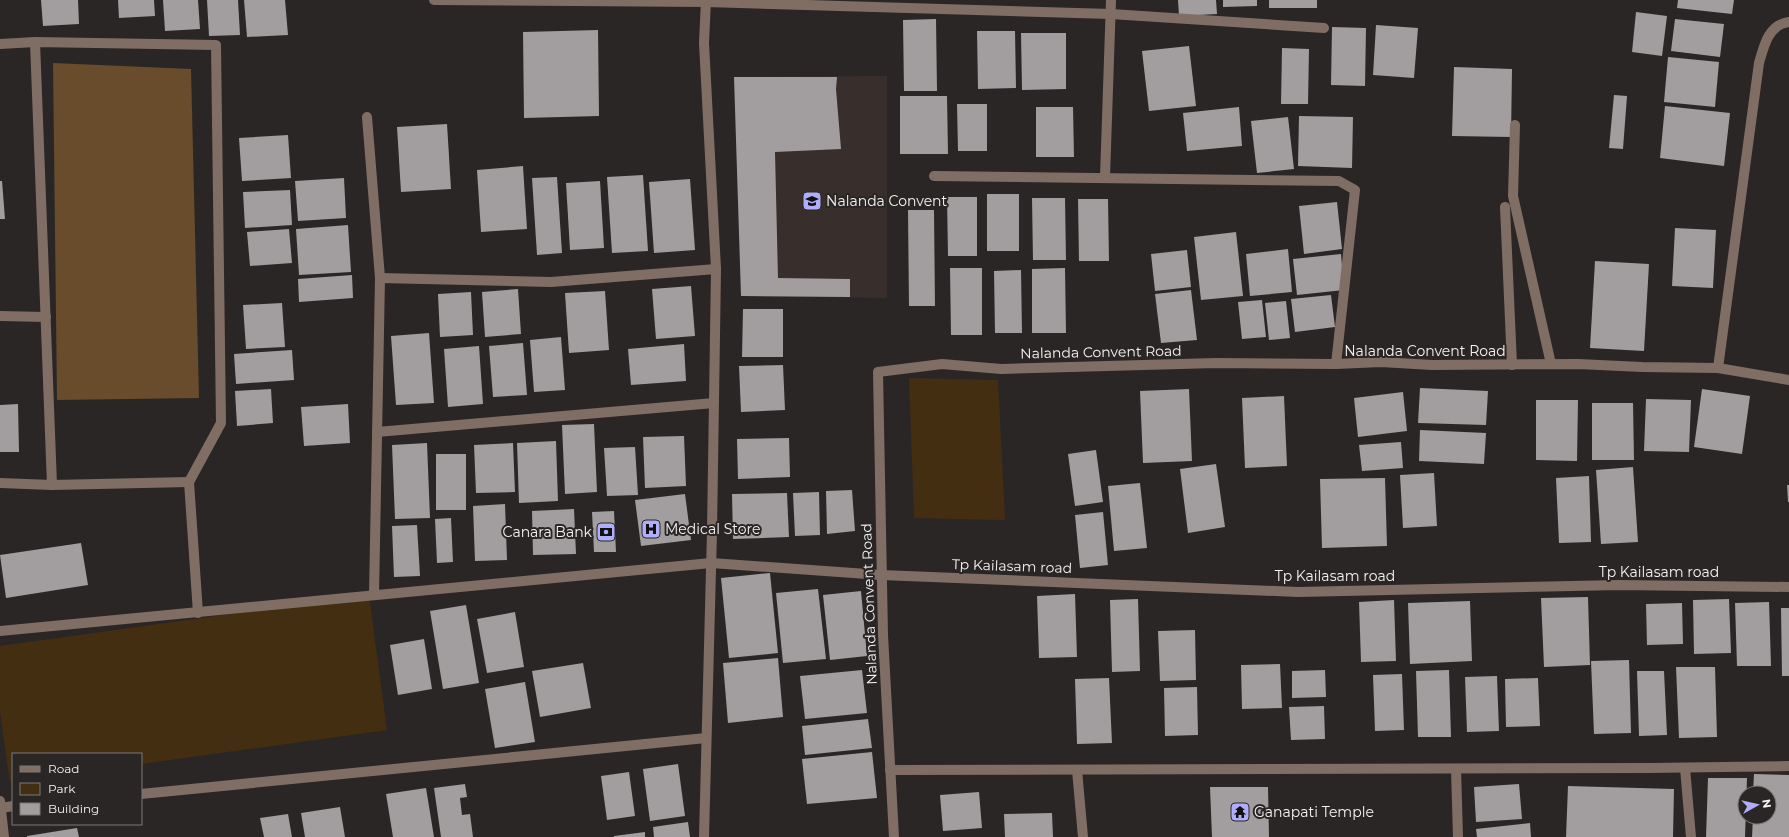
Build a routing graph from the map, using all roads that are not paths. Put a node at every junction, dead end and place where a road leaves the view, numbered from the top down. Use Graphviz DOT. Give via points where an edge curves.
graph roads {
  1 [pos="434,0"];
  2 [pos="1111,0"];
  3 [pos="706,1"];
  4 [pos="1111,14"];
  5 [pos="1789,22"];
  6 [pos="1324,28"];
  7 [pos="35,42"];
  8 [pos="0,44"];
  9 [pos="367,117"];
  10 [pos="1515,125"];
  11 [pos="934,176"];
  12 [pos="1105,177"];
  13 [pos="1505,207"];
  14 [pos="716,269"];
  15 [pos="380,278"];
  16 [pos="0,316"];
  17 [pos="46,317"];
  18 [pos="1336,364"];
  19 [pos="1551,364"];
  20 [pos="1512,365"];
  21 [pos="1718,368"];
  22 [pos="1789,380"];
  23 [pos="714,404"];
  24 [pos="377,432"];
  25 [pos="189,482"];
  26 [pos="0,484"];
  27 [pos="52,485"];
  28 [pos="711,563"];
  29 [pos="882,575"];
  30 [pos="1789,587"];
  31 [pos="374,595"];
  32 [pos="198,613"];
  33 [pos="0,632"];
  34 [pos="706,738"];
  35 [pos="1789,766"];
  36 [pos="1685,768"];
  37 [pos="1456,769"];
  38 [pos="890,770"];
  39 [pos="1077,770"];
  40 [pos="142,794"];
  41 [pos="0,804"];
  42 [pos="12,806"];
  43 [pos="4,837"];
  44 [pos="704,837"];
  45 [pos="894,837"];
  46 [pos="1083,837"];
  47 [pos="1458,837"];
  48 [pos="1691,837"];
  1 -- 3 [label="street"];
  2 -- 4 [label="street"];
  3 -- 4 [label="street"];
  3 -- 14 [label="street" via="704,43"];
  4 -- 6 [label="street"];
  4 -- 12 [label="street"];
  5 -- 21 [label="street" via="1783,23 1768,34 1759,63"];
  7 -- 8 [label="street"];
  7 -- 17 [label="street"];
  7 -- 25 [label="street" via="216,45 221,423"];
  9 -- 15 [label="street"];
  10 -- 19 [label="street" via="1513,196"];
  11 -- 12 [label="street"];
  12 -- 18 [label="street" via="1340,181 1355,190"];
  13 -- 20 [label="street"];
  14 -- 15 [label="street" via="551,282"];
  14 -- 23 [label="street"];
  15 -- 24 [label="street"];
  16 -- 17 [label="street"];
  17 -- 27 [label="street"];
  18 -- 20 [label="street, Nalanda Convent Road" via="1381,362"];
  18 -- 29 [label="street, Nalanda Convent Road" via="1216,363 1001,369 942,364 878,372"];
  19 -- 20 [label="street, Nalanda Convent Road"];
  19 -- 21 [label="street, Nalanda Convent Road"];
  21 -- 22 [label="street, Nalanda Convent Road"];
  23 -- 24 [label="street"];
  23 -- 28 [label="street"];
  24 -- 31 [label="street"];
  25 -- 27 [label="street"];
  25 -- 32 [label="street"];
  26 -- 27 [label="street"];
  28 -- 29 [label="street, Tp Kailasam road"];
  28 -- 31 [label="street, Tp Kailasam road"];
  28 -- 34 [label="street"];
  29 -- 30 [label="street, Tp Kailasam road" via="1298,592 1619,585"];
  29 -- 38 [label="street, Nalanda Convent Road"];
  31 -- 32 [label="street, Tp Kailasam road"];
  32 -- 33 [label="street, Tp Kailasam road"];
  34 -- 40 [label="street"];
  34 -- 44 [label="street"];
  35 -- 36 [label="street"];
  36 -- 37 [label="street"];
  36 -- 48 [label="street"];
  37 -- 39 [label="street"];
  37 -- 47 [label="street"];
  38 -- 39 [label="street"];
  38 -- 45 [label="street, Nalanda Convent Road"];
  39 -- 46 [label="street"];
  41 -- 42 [label="street"];
  41 -- 43 [label="street"];
}
